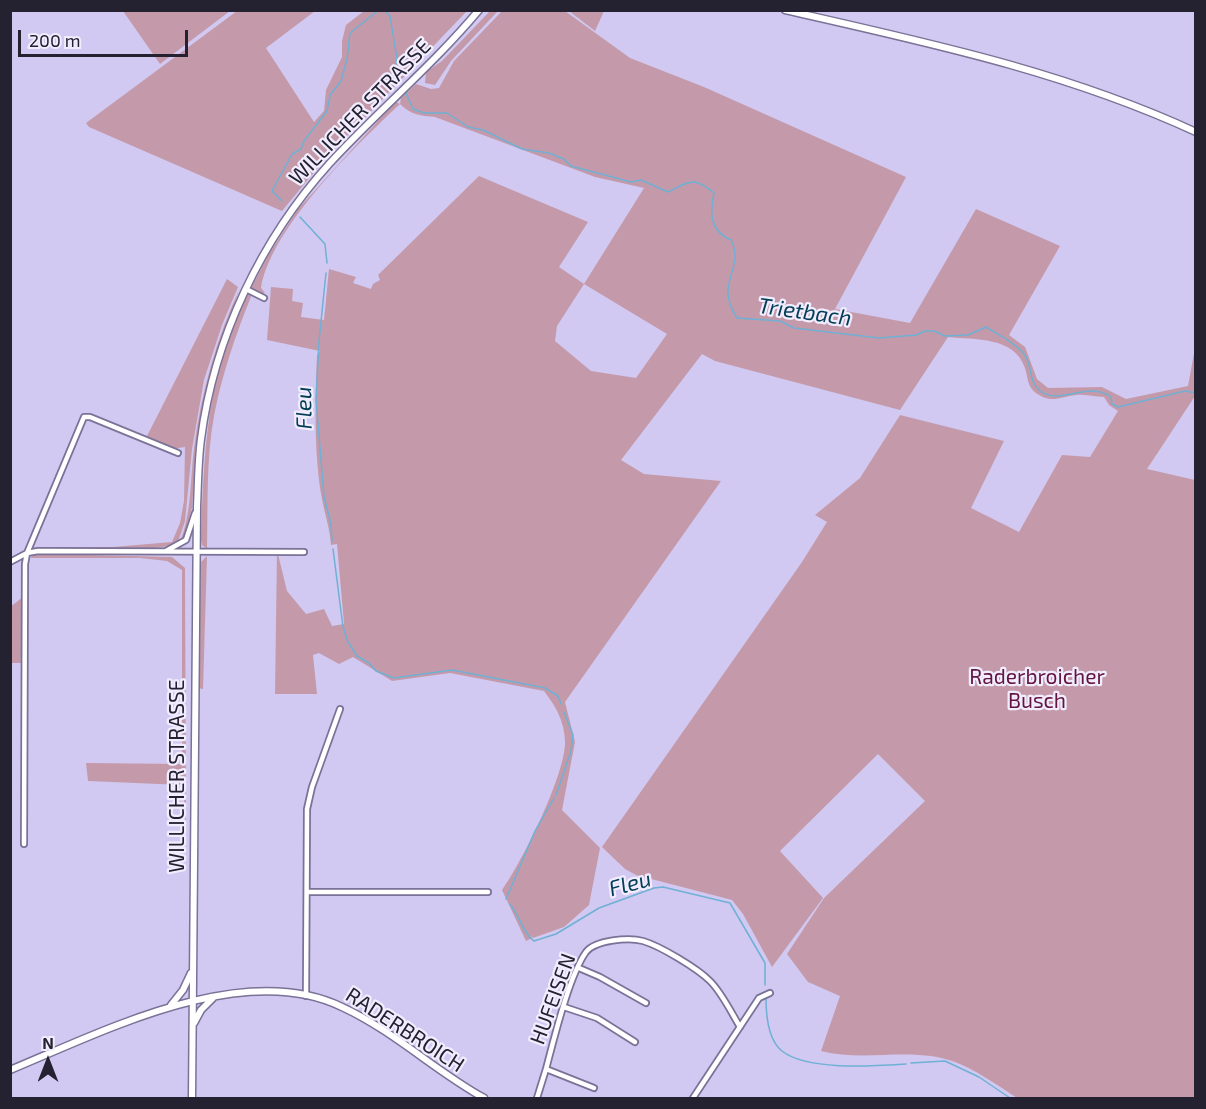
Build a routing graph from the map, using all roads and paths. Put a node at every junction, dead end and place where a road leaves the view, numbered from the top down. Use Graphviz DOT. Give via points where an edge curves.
graph roads {
  1 [pos="479,10"];
  2 [pos="484,10"];
  3 [pos="785,10"];
  4 [pos="474,16"];
  5 [pos="1196,132"];
  6 [pos="246,289"];
  7 [pos="264,298"];
  8 [pos="178,453"];
  9 [pos="197,507"];
  10 [pos="164,552"];
  11 [pos="196,552"];
  12 [pos="304,552"];
  13 [pos="27,553"];
  14 [pos="10,562"];
  15 [pos="340,709"];
  16 [pos="24,844"];
  17 [pos="307,892"];
  18 [pos="488,892"];
  19 [pos="579,968"];
  20 [pos="192,970"];
  21 [pos="770,993"];
  22 [pos="306,996"];
  23 [pos="216,997"];
  24 [pos="192,1000"];
  25 [pos="646,1003"];
  26 [pos="171,1006"];
  27 [pos="564,1007"];
  28 [pos="192,1026"];
  29 [pos="740,1027"];
  30 [pos="635,1042"];
  31 [pos="546,1069"];
  32 [pos="10,1070"];
  33 [pos="594,1088"];
  34 [pos="192,1096"];
  35 [pos="484,1098"];
  36 [pos="537,1098"];
  37 [pos="693,1098"];
  1 -- 4 [label="main road, WILLICHER STRASSE"];
  2 -- 4 [label="main road"];
  3 -- 5 [label="main road" via="1023,67 1113,97"];
  4 -- 6 [label="main road, WILLICHER STRASSE" via="313,183 279,230"];
  6 -- 7 [label="street"];
  6 -- 9 [label="main road, WILLICHER STRASSE" via="208,399"];
  8 -- 13 [label="street" via="84,417"];
  9 -- 10 [label="street" via="186,540"];
  9 -- 11 [label="main road, WILLICHER STRASSE"];
  10 -- 11 [label="street"];
  10 -- 13 [label="street"];
  11 -- 12 [label="street"];
  11 -- 20 [label="main road, WILLICHER STRASSE"];
  13 -- 14 [label="street"];
  13 -- 16 [label="street"];
  15 -- 17 [label="street" via="309,800"];
  17 -- 18 [label="street"];
  17 -- 22 [label="street"];
  19 -- 25 [label="street"];
  19 -- 27 [label="street, HUFEISEN"];
  19 -- 29 [label="street, HUFEISEN" via="594,945 630,939 643,941 707,978"];
  20 -- 24 [label="main road, WILLICHER STRASSE"];
  20 -- 26 [label="main road"];
  21 -- 29 [label="street" via="759,998"];
  22 -- 23 [label="main road, RADERBROICH" via="261,993"];
  22 -- 35 [label="main road, RADERBROICH" via="356,1014"];
  23 -- 24 [label="main road, RADERBROICH"];
  23 -- 28 [label="main road" via="203,1007"];
  24 -- 26 [label="main road"];
  24 -- 28 [label="main road, WILLICHER STRASSE"];
  26 -- 32 [label="main road"];
  27 -- 30 [label="street" via="597,1018"];
  27 -- 31 [label="street, HUFEISEN"];
  28 -- 34 [label="main road, WILLICHER STRASSE"];
  29 -- 37 [label="street"];
  31 -- 33 [label="street"];
  31 -- 36 [label="street, HUFEISEN"];
}
